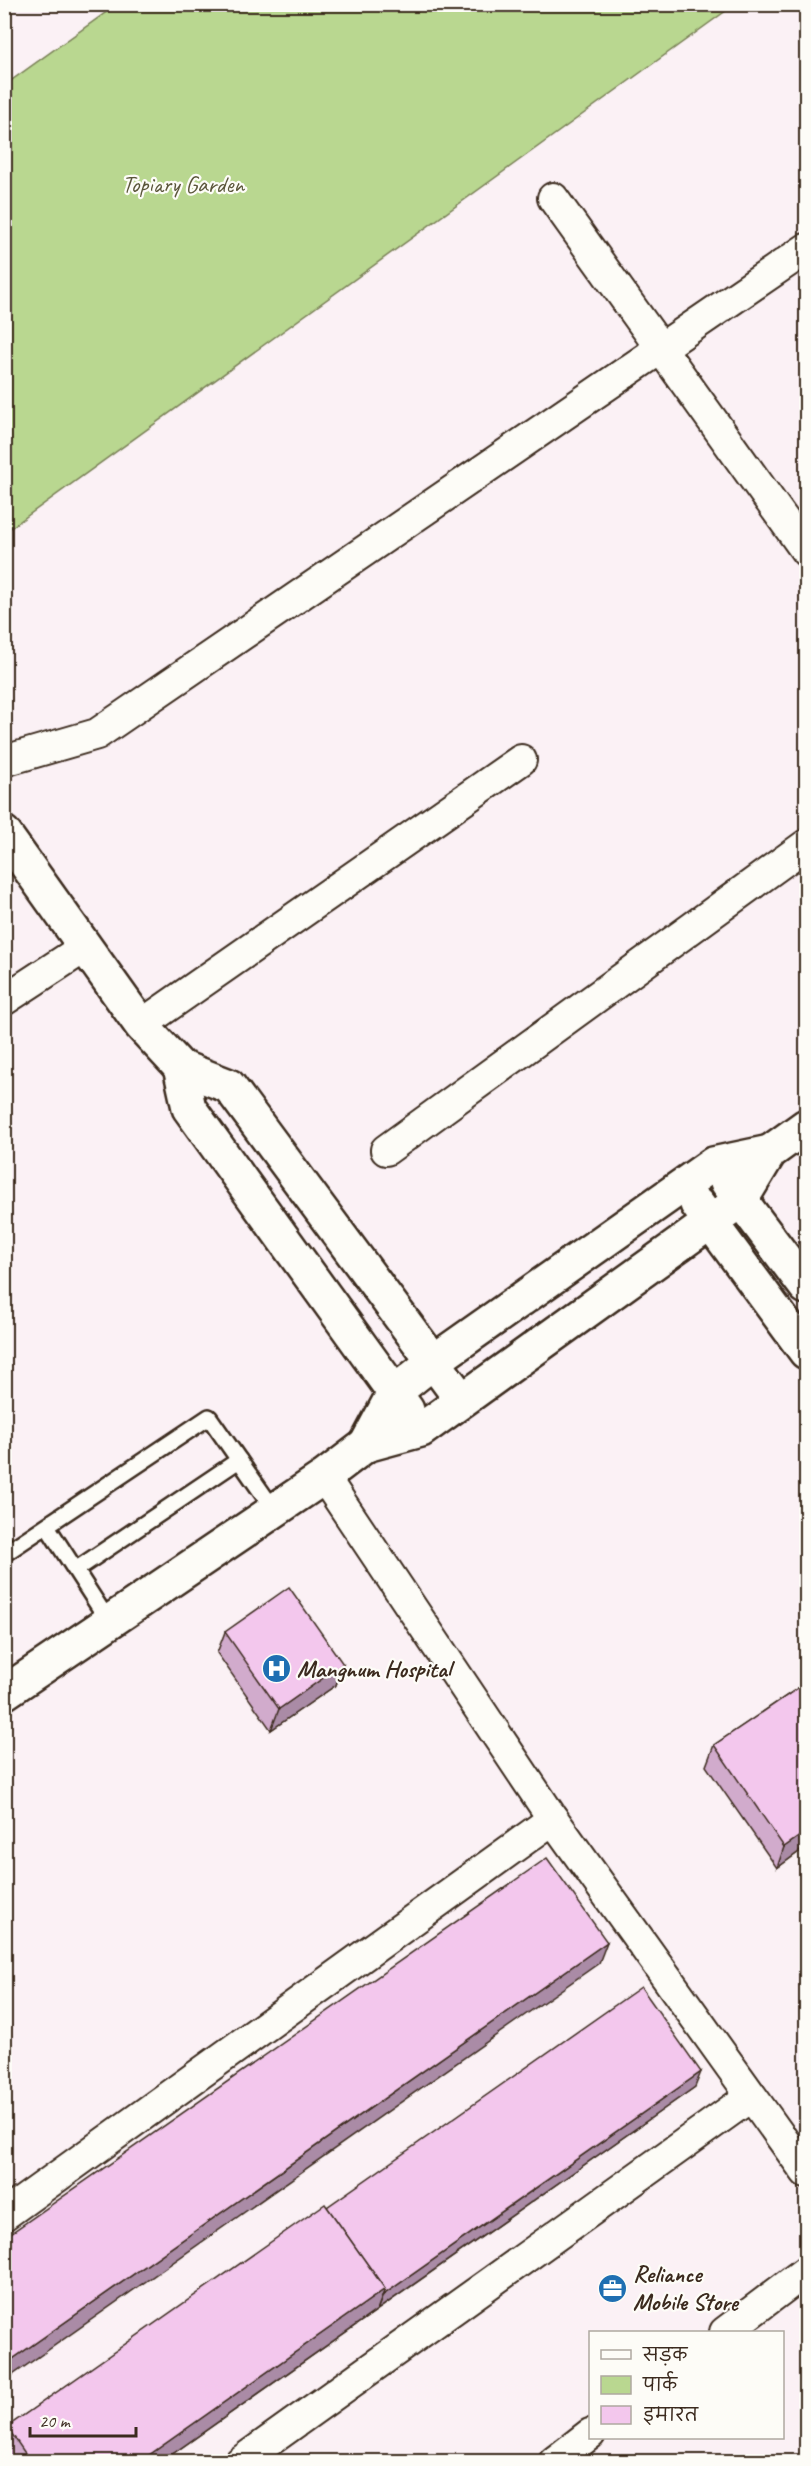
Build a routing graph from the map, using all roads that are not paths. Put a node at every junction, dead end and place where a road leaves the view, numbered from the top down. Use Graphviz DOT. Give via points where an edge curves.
graph roads {
  1 [pos="553,198"];
  2 [pos="807,249"];
  3 [pos="661,348"];
  4 [pos="807,551"];
  5 [pos="521,760"];
  6 [pos="4,761"];
  7 [pos="4,833"];
  8 [pos="807,845"];
  9 [pos="85,947"];
  10 [pos="4,1000"];
  11 [pos="141,1025"];
  12 [pos="180,1067"];
  13 [pos="807,1126"];
  14 [pos="386,1150"];
  15 [pos="770,1152"];
  16 [pos="713,1164"];
  17 [pos="683,1185"];
  18 [pos="741,1200"];
  19 [pos="711,1221"];
  20 [pos="807,1287"];
  21 [pos="807,1352"];
  22 [pos="434,1361"];
  23 [pos="394,1393"];
  24 [pos="461,1400"];
  25 [pos="421,1430"];
  26 [pos="366,1444"];
  27 [pos="239,1460"];
  28 [pos="324,1477"];
  29 [pos="274,1510"];
  30 [pos="47,1526"];
  31 [pos="4,1554"];
  32 [pos="77,1569"];
  33 [pos="109,1622"];
  34 [pos="4,1693"];
  35 [pos="553,1819"];
  36 [pos="751,2096"];
  37 [pos="807,2172"];
  38 [pos="4,2215"];
  39 [pos="807,2271"];
  40 [pos="726,2331"];
  41 [pos="589,2436"];
  42 [pos="240,2462"];
  43 [pos="554,2462"];
  1 -- 3 [label="street"];
  2 -- 3 [label="street"];
  3 -- 4 [label="street"];
  3 -- 6 [label="street" via="97,734"];
  5 -- 11 [label="street"];
  7 -- 9 [label="street"];
  8 -- 14 [label="street"];
  9 -- 10 [label="street"];
  9 -- 11 [label="street"];
  11 -- 12 [label="street"];
  12 -- 22 [label="street" via="229,1086"];
  12 -- 23 [label="street" via="189,1108"];
  13 -- 15 [label="street"];
  15 -- 16 [label="street"];
  15 -- 18 [label="street"];
  16 -- 17 [label="street"];
  16 -- 18 [label="street"];
  17 -- 19 [label="street"];
  17 -- 22 [label="street"];
  18 -- 19 [label="street"];
  18 -- 20 [label="street"];
  19 -- 21 [label="street"];
  19 -- 24 [label="street"];
  22 -- 23 [label="street"];
  22 -- 24 [label="street"];
  23 -- 25 [label="street"];
  23 -- 26 [label="street"];
  24 -- 25 [label="street"];
  25 -- 26 [label="street"];
  26 -- 28 [label="street"];
  27 -- 29 [label="lane"];
  27 -- 30 [label="lane" via="208,1417"];
  27 -- 32 [label="lane"];
  28 -- 29 [label="street"];
  28 -- 35 [label="street"];
  29 -- 33 [label="street"];
  30 -- 31 [label="lane"];
  30 -- 32 [label="lane"];
  32 -- 33 [label="lane"];
  33 -- 34 [label="street"];
  35 -- 36 [label="street"];
  35 -- 38 [label="street"];
  36 -- 37 [label="street"];
  36 -- 42 [label="street"];
  39 -- 40 [label="street"];
  41 -- 43 [label="street"];
}
